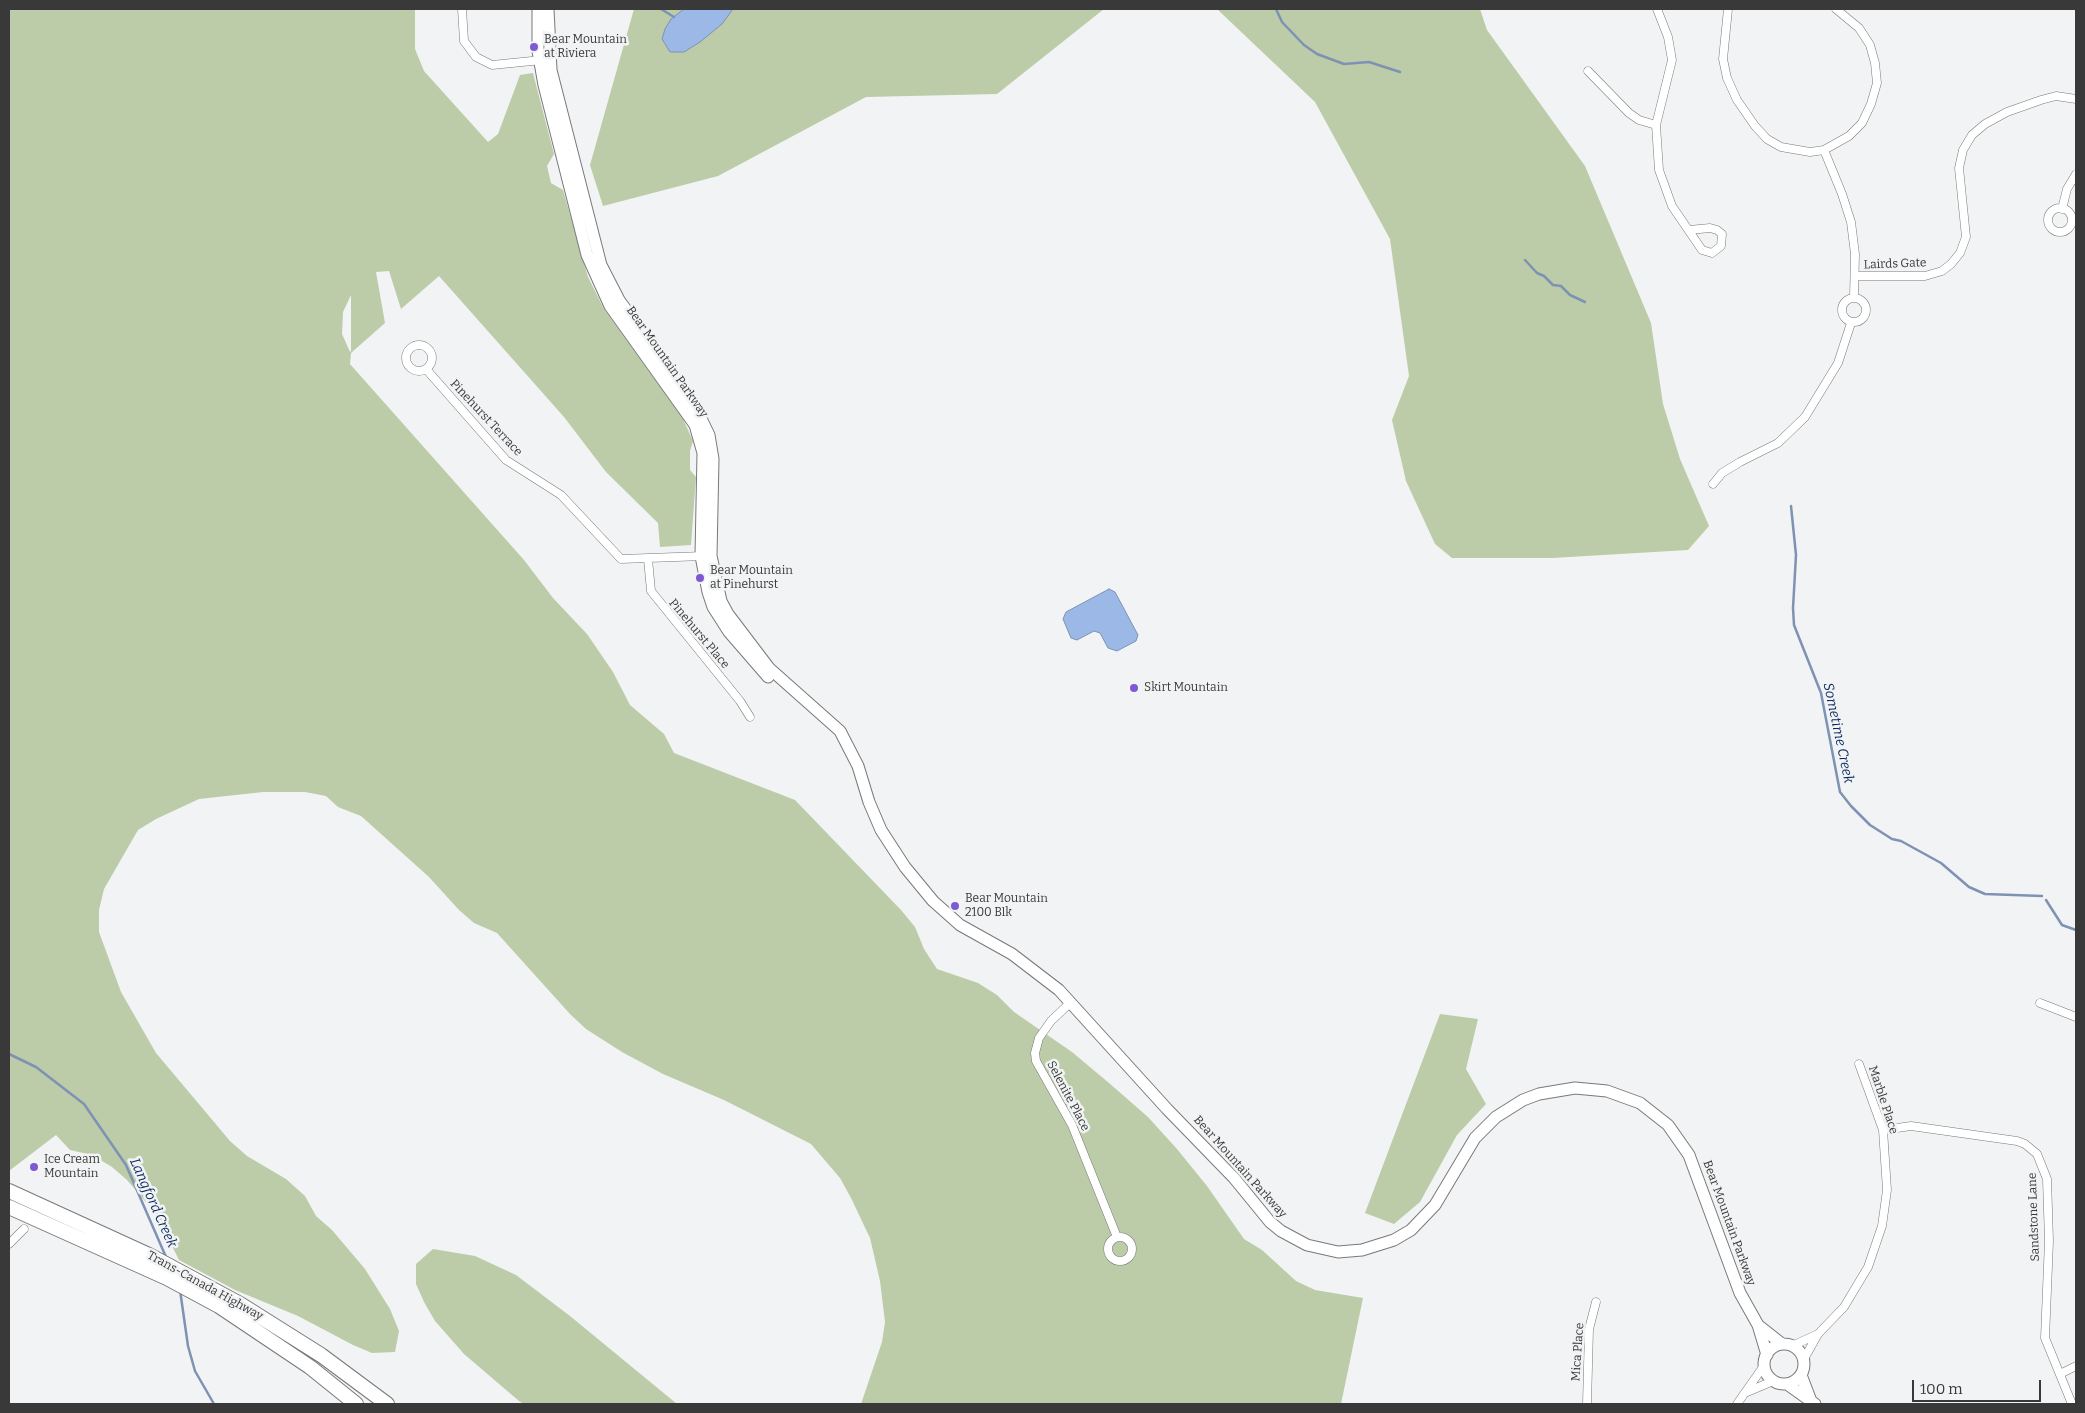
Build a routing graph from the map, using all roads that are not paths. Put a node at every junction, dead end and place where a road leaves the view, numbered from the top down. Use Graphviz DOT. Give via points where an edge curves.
graph roads {
  1 [pos="462,9"];
  2 [pos="538,9"];
  3 [pos="548,9"];
  4 [pos="1657,9"];
  5 [pos="1728,9"];
  6 [pos="1836,9"];
  7 [pos="544,60"];
  8 [pos="1588,71"];
  9 [pos="2076,98"];
  10 [pos="1656,125"];
  11 [pos="1824,150"];
  12 [pos="2076,174"];
  13 [pos="2062,209"];
  14 [pos="1688,230"];
  15 [pos="1856,276"];
  16 [pos="1854,297"];
  17 [pos="1851,322"];
  18 [pos="426,369"];
  19 [pos="1713,484"];
  20 [pos="706,556"];
  21 [pos="648,560"];
  22 [pos="750,717"];
  23 [pos="1071,1002"];
  24 [pos="2040,1003"];
  25 [pos="2076,1017"];
  26 [pos="1859,1064"];
  27 [pos="1883,1130"];
  28 [pos="9,1191"];
  29 [pos="9,1198"];
  30 [pos="9,1207"];
  31 [pos="24,1230"];
  32 [pos="1117,1237"];
  33 [pos="9,1244"];
  34 [pos="167,1278"];
  35 [pos="1596,1302"];
  36 [pos="1758,1325"];
  37 [pos="1818,1334"];
  38 [pos="1787,1345"];
  39 [pos="1766,1355"];
  40 [pos="1804,1359"];
  41 [pos="1764,1366"];
  42 [pos="2076,1366"];
  43 [pos="1801,1374"];
  44 [pos="2060,1374"];
  45 [pos="1773,1381"];
  46 [pos="1787,1384"];
  47 [pos="1747,1392"];
  48 [pos="1813,1403"];
  49 [pos="356,1404"];
  50 [pos="387,1404"];
  51 [pos="1586,1404"];
  52 [pos="1737,1404"];
  53 [pos="2072,1404"];
  1 -- 7 [label="street" via="464,41 476,57 492,65"];
  2 -- 7 [label="street, Bear Mountain Parkway"];
  3 -- 7 [label="street, Bear Mountain Parkway"];
  4 -- 10 [label="street" via="1668,37 1672,60"];
  5 -- 11 [label="street" via="1723,59 1737,100 1755,126 1781,147 1810,152"];
  6 -- 11 [label="street" via="1859,28 1870,45 1877,83 1862,123 1849,136"];
  7 -- 20 [label="street, Bear Mountain Parkway" via="570,190 592,269 610,306 686,412 700,438"];
  8 -- 10 [label="street" via="1629,113"];
  9 -- 15 [label="street, Lairds Gate" via="2056,96 2007,112 1972,135 1963,150 1959,168 1966,237 1951,264 1925,276"];
  10 -- 14 [label="street" via="1664,189"];
  11 -- 15 [label="street" via="1851,222"];
  12 -- 13 [label="street" via="2067,189"];
  15 -- 16 [label="street"];
  16 -- 17 [label="street" via="1848,298 1841,308 1846,320"];
  16 -- 17 [label="street" via="1861,299 1866,312 1858,322"];
  17 -- 19 [label="street" via="1838,363 1805,416 1786,437 1731,467"];
  18 -- 21 [label="street, Pinehurst Terrace" via="506,460 561,495 616,556"];
  20 -- 21 [label="street, Pinehurst Terrace"];
  20 -- 23 [label="street, Bear Mountain Parkway" via="705,582 714,607 739,645 784,693 848,746 882,830 905,867 960,925 1030,965"];
  21 -- 22 [label="street, Pinehurst Place" via="649,583 654,596"];
  23 -- 32 [label="street, Selenite Place" via="1039,1038 1036,1061 1070,1120"];
  23 -- 36 [label="street, Bear Mountain Parkway" via="1234,1178 1270,1222 1292,1238 1323,1250 1362,1250 1394,1240 1410,1230 1435,1206 1480,1132 1523,1100 1575,1088 1607,1091 1640,1103 1668,1125 1689,1155 1740,1293"];
  24 -- 25 [label="street"];
  26 -- 27 [label="street, Marble Place"];
  27 -- 37 [label="street, Marble Place" via="1887,1190 1879,1238 1852,1295"];
  27 -- 44 [label="street, Sandstone Lane" via="1911,1126 2017,1142 2037,1154 2047,1179 2049,1242 2044,1332"];
  28 -- 50 [label="highway, Trans-Canada Highway" via="149,1255 240,1304 321,1355"];
  29 -- 34 [label="highway" via="119,1250"];
  30 -- 34 [label="highway, Trans-Canada Highway"];
  31 -- 33 [label="street"];
  34 -- 49 [label="highway, Trans-Canada Highway" via="265,1335"];
  35 -- 51 [label="street, Mica Place" via="1589,1329"];
  36 -- 38 [label="street, Bear Mountain Parkway"];
  36 -- 39 [label="street, Bear Mountain Parkway"];
  37 -- 38 [label="street, Marble Place"];
  37 -- 40 [label="street, Marble Place"];
  38 -- 39 [label="street" via="1770,1350"];
  38 -- 40 [label="street"];
  39 -- 41 [label="street"];
  40 -- 43 [label="street"];
  41 -- 45 [label="street"];
  41 -- 47 [label="street"];
  42 -- 44 [label="street"];
  43 -- 46 [label="street"];
  43 -- 48 [label="street"];
  44 -- 53 [label="street, Sandstone Lane"];
  45 -- 46 [label="street"];
  45 -- 47 [label="street"];
  46 -- 48 [label="street"];
  47 -- 52 [label="street"];
}
